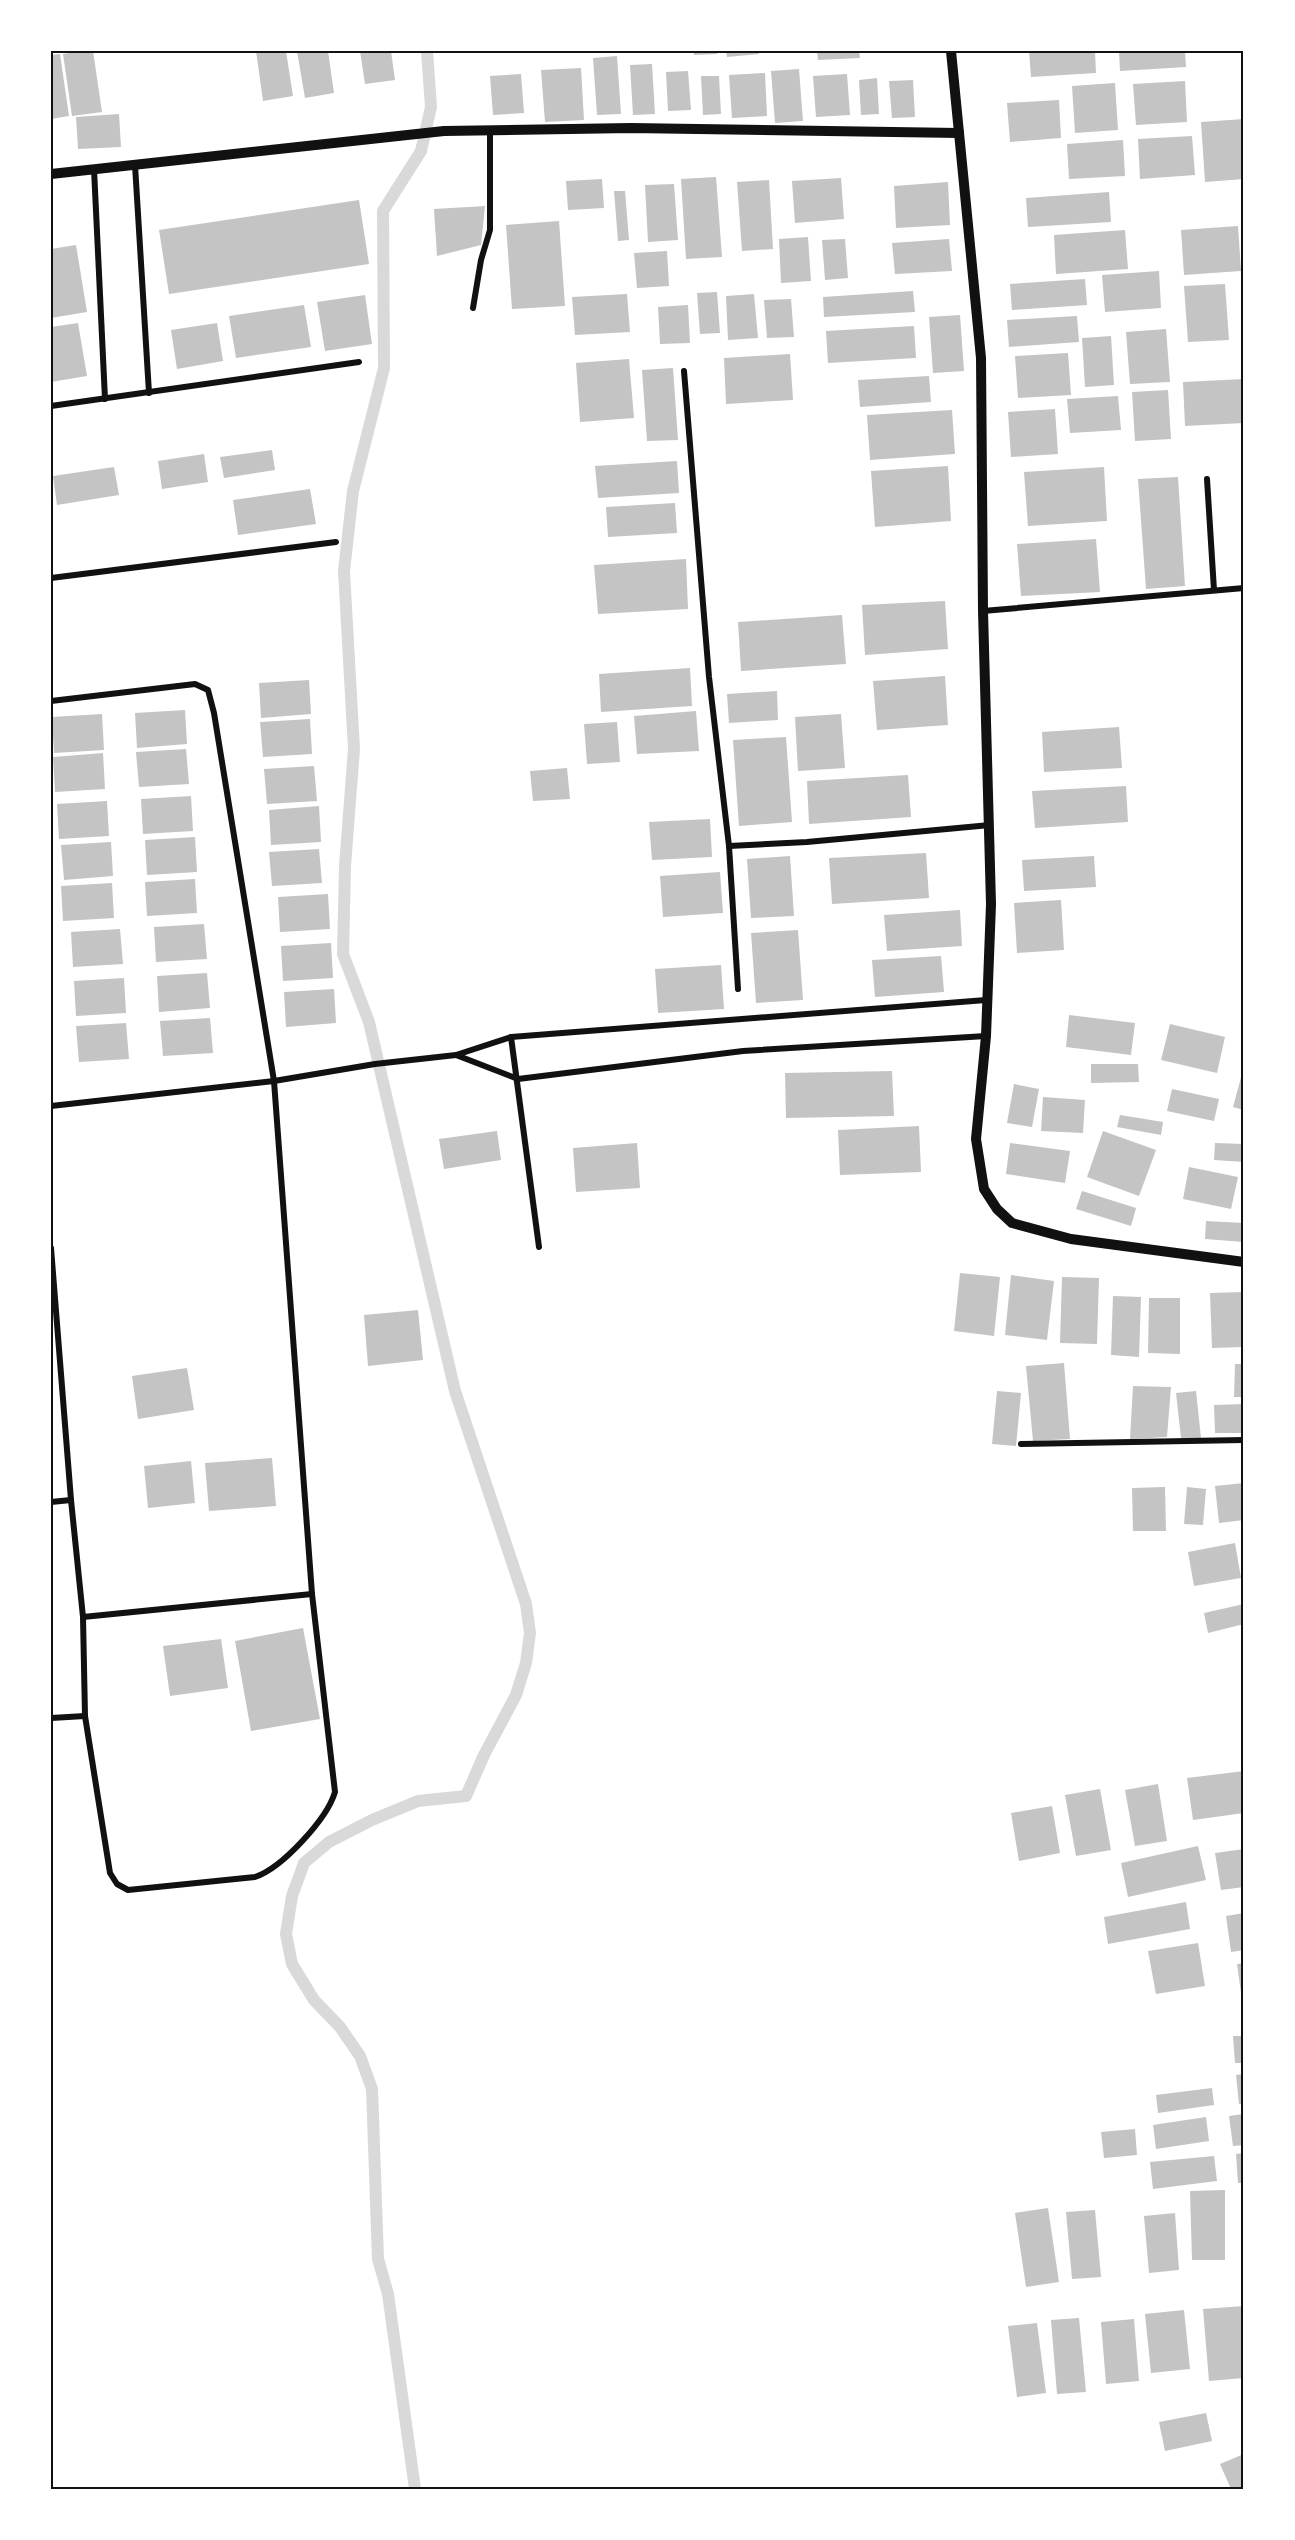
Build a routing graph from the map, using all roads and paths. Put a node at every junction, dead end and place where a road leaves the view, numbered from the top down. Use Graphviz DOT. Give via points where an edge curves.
graph roads {
  1 [pos="951,51"];
  2 [pos="490,131"];
  3 [pos="959,133"];
  4 [pos="135,164"];
  5 [pos="94,168"];
  6 [pos="51,174"];
  7 [pos="473,308"];
  8 [pos="359,363"];
  9 [pos="684,371"];
  10 [pos="149,393"];
  11 [pos="105,399"];
  12 [pos="51,406"];
  13 [pos="1207,479"];
  14 [pos="336,542"];
  15 [pos="51,578"];
  16 [pos="1244,588"];
  17 [pos="1214,590"];
  18 [pos="983,611"];
  19 [pos="51,701"];
  20 [pos="991,825"];
  21 [pos="729,846"];
  22 [pos="738,989"];
  23 [pos="986,1000"];
  24 [pos="986,1036"];
  25 [pos="511,1037"];
  26 [pos="456,1055"];
  27 [pos="518,1079"];
  28 [pos="274,1081"];
  29 [pos="51,1106"];
  30 [pos="539,1247"];
  31 [pos="51,1248"];
  32 [pos="1244,1262"];
  33 [pos="1244,1440"];
  34 [pos="1021,1444"];
  35 [pos="71,1500"];
  36 [pos="51,1502"];
  37 [pos="312,1594"];
  38 [pos="83,1617"];
  39 [pos="85,1716"];
  40 [pos="51,1718"];
  1 -- 3 [label="street"];
  2 -- 3 [label="street" via="631,128"];
  2 -- 4 [label="street" via="444,130"];
  2 -- 7 [label="street" via="490,230"];
  3 -- 18 [label="street" via="981,358"];
  4 -- 5 [label="street"];
  4 -- 10 [label="street"];
  5 -- 6 [label="street"];
  5 -- 11 [label="street"];
  8 -- 10 [label="street"];
  9 -- 21 [label="street" via="709,677"];
  10 -- 11 [label="street"];
  11 -- 12 [label="street"];
  13 -- 17 [label="street"];
  14 -- 15 [label="street"];
  16 -- 17 [label="street"];
  17 -- 18 [label="street"];
  18 -- 20 [label="street"];
  19 -- 28 [label="street" via="195,684 208,690"];
  20 -- 21 [label="street" via="807,843"];
  20 -- 23 [label="street" via="992,904"];
  21 -- 22 [label="street"];
  23 -- 24 [label="street"];
  23 -- 25 [label="street"];
  24 -- 27 [label="street" via="743,1052"];
  24 -- 32 [label="street" via="976,1139 984,1189 1012,1223 1071,1239"];
  25 -- 26 [label="street"];
  25 -- 27 [label="street"];
  26 -- 27 [label="street"];
  26 -- 28 [label="street"];
  27 -- 30 [label="street"];
  28 -- 29 [label="street"];
  28 -- 37 [label="street"];
  31 -- 35 [label="street"];
  33 -- 34 [label="street"];
  35 -- 36 [label="street"];
  35 -- 38 [label="street"];
  37 -- 38 [label="street"];
  37 -- 39 [label="street" via="335,1792 322,1817 266,1873 128,1890 117,1884 110,1873"];
  38 -- 39 [label="street"];
  39 -- 40 [label="street"];
}
